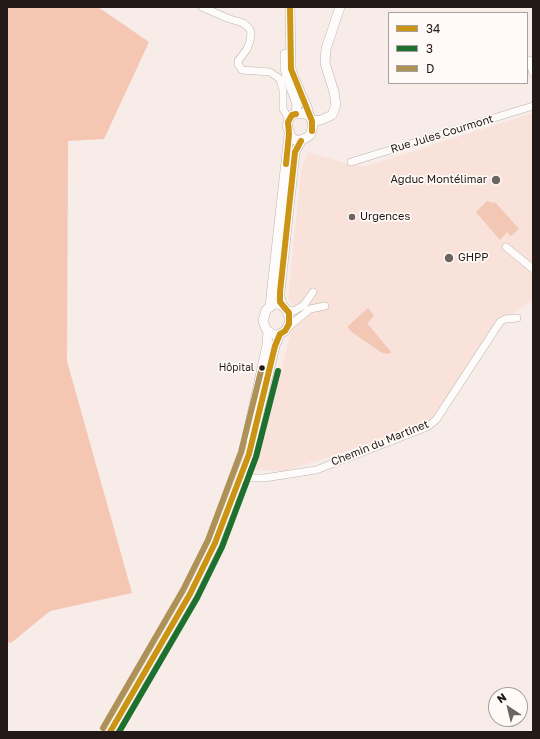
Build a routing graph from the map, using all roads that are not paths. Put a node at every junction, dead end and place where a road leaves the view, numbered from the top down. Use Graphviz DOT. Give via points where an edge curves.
graph roads {
  1 [pos="202,7"];
  2 [pos="289,7"];
  3 [pos="340,7"];
  4 [pos="528,60"];
  5 [pos="533,73"];
  6 [pos="533,106"];
  7 [pos="293,116"];
  8 [pos="310,118"];
  9 [pos="289,134"];
  10 [pos="301,141"];
  11 [pos="351,162"];
  12 [pos="506,247"];
  13 [pos="533,269"];
  14 [pos="313,292"];
  15 [pos="270,306"];
  16 [pos="325,306"];
  17 [pos="285,308"];
  18 [pos="517,318"];
  19 [pos="284,331"];
  20 [pos="268,332"];
  21 [pos="239,478"];
  22 [pos="110,732"];
  1 -- 7 [label="street" via="250,28 250,41 238,64 242,70 270,72 280,79 283,109"];
  2 -- 7 [label="main road" via="285,67 297,105"];
  2 -- 8 [label="main road" via="291,69"];
  3 -- 8 [label="main road" via="326,49 325,63 336,105 332,115 321,120"];
  4 -- 5 [label="street"];
  6 -- 11 [label="street, Rue Jules Courmont"];
  7 -- 8 [label="main road" via="300,113"];
  7 -- 9 [label="main road" via="287,126"];
  8 -- 10 [label="main road" via="313,126 310,135"];
  9 -- 10 [label="main road"];
  9 -- 15 [label="main road"];
  10 -- 17 [label="main road" via="294,152 280,292"];
  12 -- 13 [label="street"];
  14 -- 17 [label="street" via="304,306 294,312"];
  15 -- 17 [label="main road" via="274,304"];
  15 -- 20 [label="main road" via="263,321"];
  16 -- 19 [label="street" via="310,309"];
  17 -- 19 [label="main road" via="289,316"];
  18 -- 21 [label="street, Chemin du Martinet" via="500,322 436,420 427,427 316,470 264,478"];
  19 -- 20 [label="main road" via="272,334"];
  19 -- 21 [label="main road" via="274,350 249,454"];
  20 -- 21 [label="main road"];
  21 -- 22 [label="main road" via="203,570"];
}
